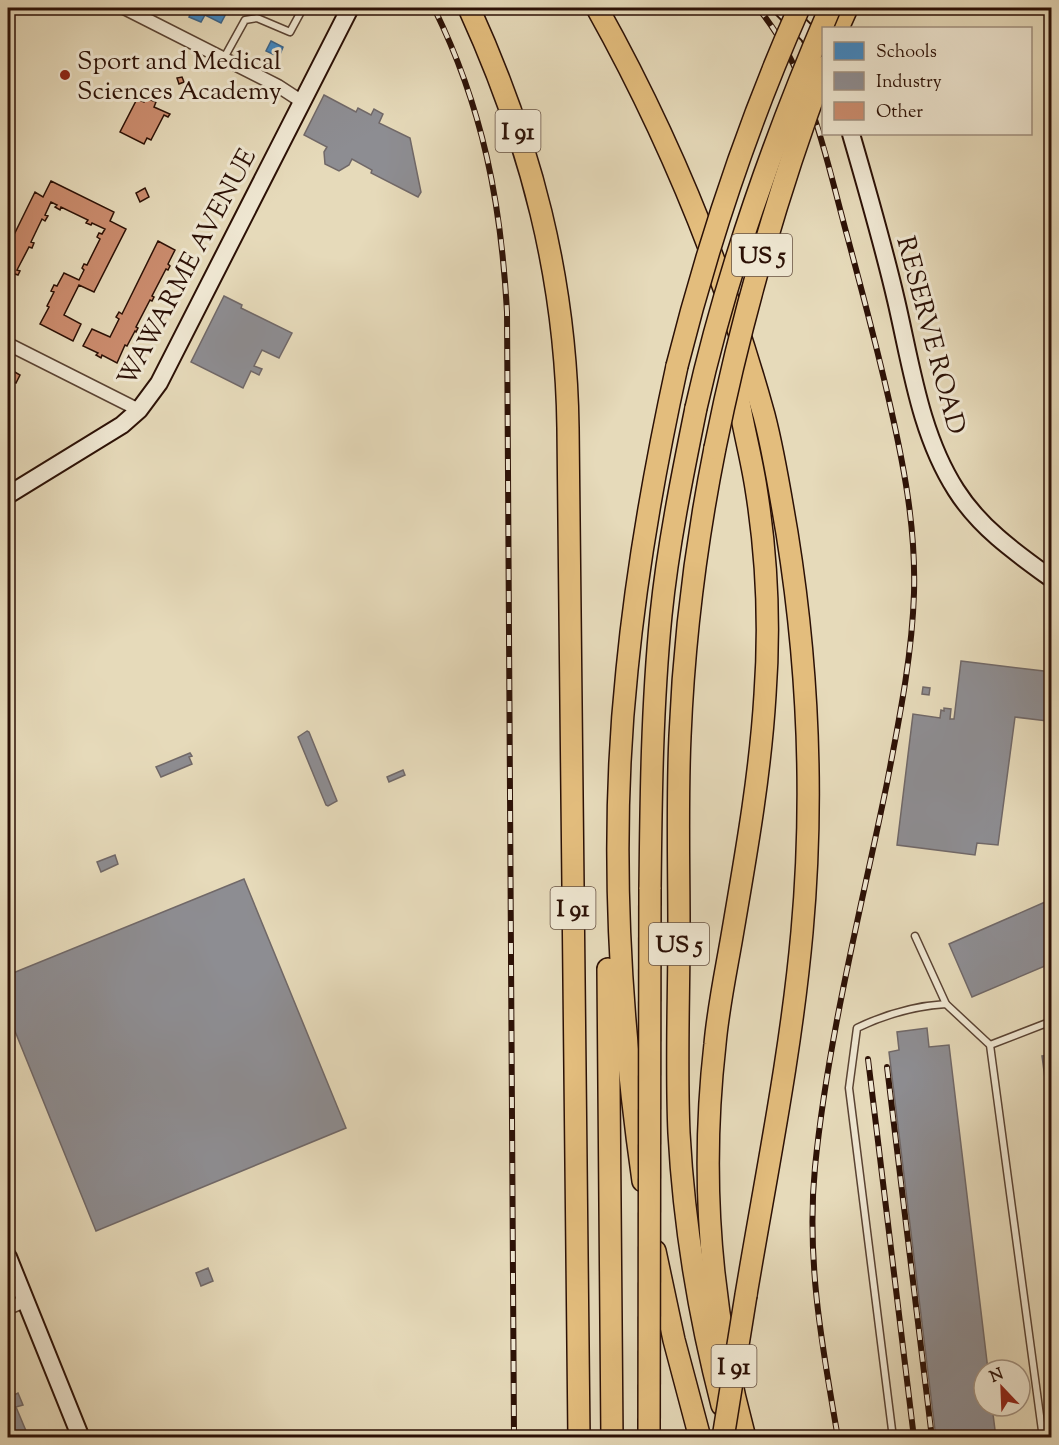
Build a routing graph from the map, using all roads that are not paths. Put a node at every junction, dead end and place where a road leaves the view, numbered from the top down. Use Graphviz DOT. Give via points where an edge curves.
graph roads {
  1 [pos="124,8"];
  2 [pos="303,8"];
  3 [pos="350,8"];
  4 [pos="469,8"];
  5 [pos="597,8"];
  6 [pos="782,8"];
  7 [pos="799,8"];
  8 [pos="830,8"];
  9 [pos="847,8"];
  10 [pos="822,27"];
  11 [pos="822,27"];
  12 [pos="838,27"];
  13 [pos="224,58"];
  14 [pos="822,61"];
  15 [pos="822,71"];
  16 [pos="301,101"];
  17 [pos="851,135"];
  18 [pos="737,329"];
  19 [pos="8,344"];
  20 [pos="139,410"];
  21 [pos="8,495"];
  22 [pos="1052,579"];
  23 [pos="634,602"];
  24 [pos="915,936"];
  25 [pos="946,1004"];
  26 [pos="1052,1021"];
  27 [pos="990,1046"];
  28 [pos="8,1257"];
  29 [pos="25,1300"];
  30 [pos="8,1308"];
  31 [pos="81,1437"];
  32 [pos="579,1437"];
  33 [pos="612,1437"];
  34 [pos="649,1437"];
  35 [pos="700,1437"];
  36 [pos="723,1437"];
  37 [pos="731,1437"];
  38 [pos="745,1437"];
  39 [pos="893,1437"];
  40 [pos="1043,1437"];
  1 -- 13 [label="street"];
  2 -- 13 [label="lane" via="290,32 257,18 245,20"];
  3 -- 16 [label="street, WAWARME AVENUE"];
  4 -- 32 [label="highway, I 91" via="511,110 535,185 554,270 565,350"];
  5 -- 18 [label="highway, I 91, bridge" via="665,144"];
  6 -- 14 [label="street" via="809,35"];
  7 -- 23 [label="highway, US 5, bridge" via="758,107 704,267 677,366 654,475"];
  8 -- 10 [label="highway, bridge"];
  9 -- 12 [label="highway"];
  11 -- 34 [label="highway, bridge" via="782,124 717,323 696,408 661,613 651,753"];
  13 -- 16 [label="street"];
  15 -- 37 [label="highway, US 5, bridge" via="760,261 730,377 692,590 681,710 682,1180 694,1278"];
  16 -- 20 [label="street, WAWARME AVENUE" via="159,382"];
  17 -- 22 [label="street, RESERVE ROAD" via="922,411 937,453 956,490 981,522 1008,548"];
  18 -- 36 [label="highway, I 91, bridge" via="764,415 785,521 801,635 808,820 795,985"];
  18 -- 38 [label="highway, bridge" via="734,359 738,395 761,526 767,611 766,683 755,799 715,1044 708,1168 718,1307"];
  19 -- 20 [label="street"];
  20 -- 21 [label="street, WAWARME AVENUE" via="122,425"];
  23 -- 33 [label="highway" via="616,667 608,822"];
  23 -- 35 [label="highway, US 5" via="619,803 623,1005 650,1225 674,1340"];
  24 -- 25 [label="lane"];
  25 -- 27 [label="lane"];
  25 -- 39 [label="lane" via="922,1005 856,1028 849,1088"];
  26 -- 27 [label="lane"];
  27 -- 40 [label="lane"];
  28 -- 29 [label="street"];
  29 -- 30 [label="street"];
  29 -- 31 [label="street"];
}
